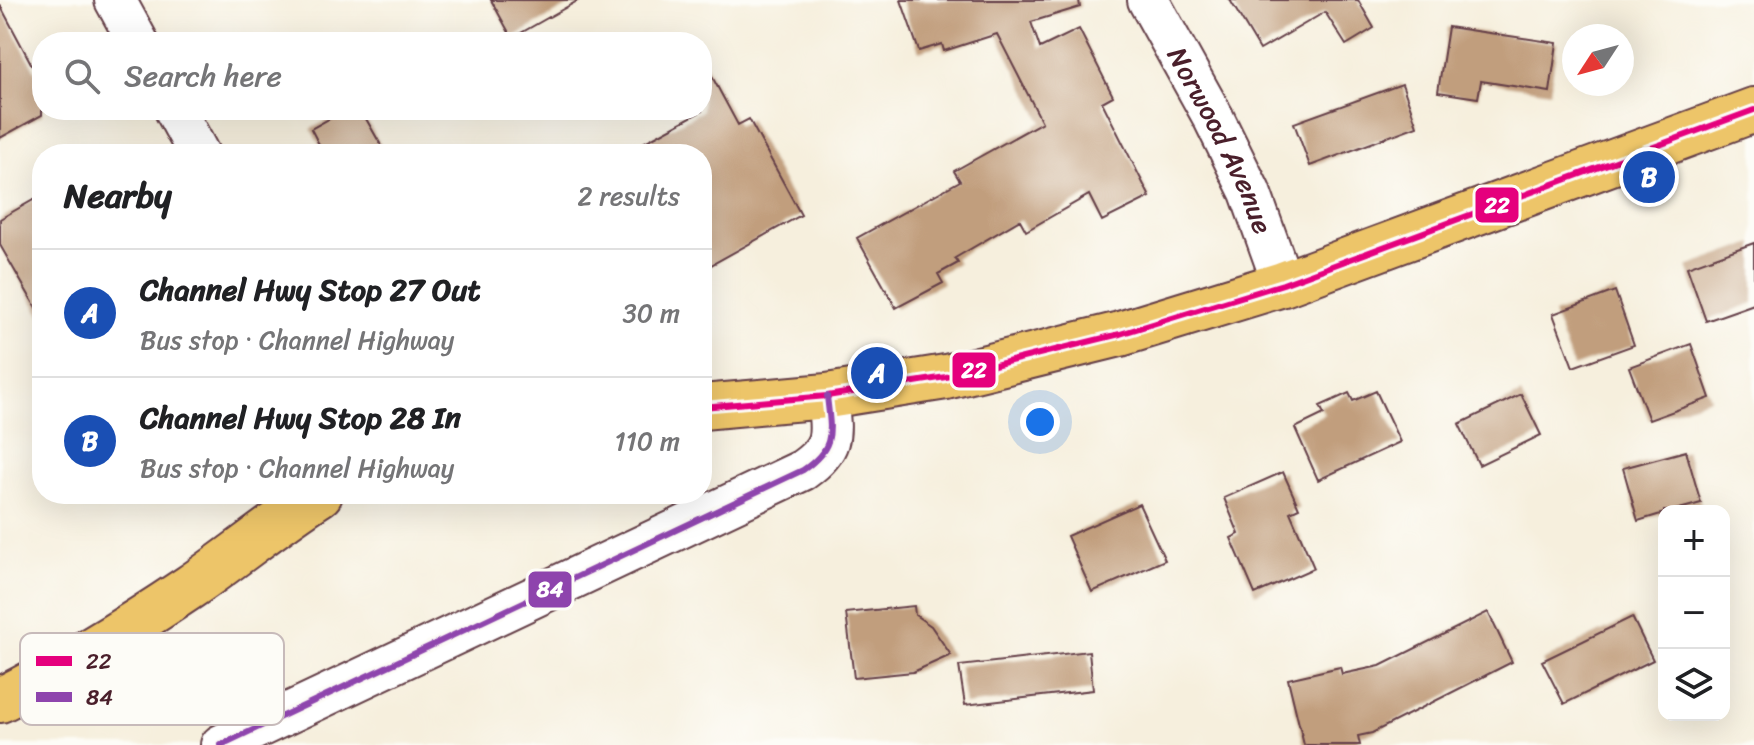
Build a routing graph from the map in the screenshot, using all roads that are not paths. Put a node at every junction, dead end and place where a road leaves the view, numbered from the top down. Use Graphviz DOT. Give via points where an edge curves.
graph roads {
  1 [pos="115,0"];
  2 [pos="1148,0"];
  3 [pos="133,32"];
  4 [pos="1754,110"];
  5 [pos="180,120"];
  6 [pos="194,144"];
  7 [pos="1283,284"];
  8 [pos="827,396"];
  9 [pos="712,406"];
  10 [pos="305,504"];
  11 [pos="118,633"];
  12 [pos="20,689"];
  13 [pos="0,700"];
  14 [pos="284,715"];
  15 [pos="263,725"];
  16 [pos="221,745"];
  1 -- 3 [label="street"];
  2 -- 7 [label="street, Norwood Avenue" via="1244,180"];
  4 -- 7 [label="main road"];
  5 -- 6 [label="street"];
  7 -- 8 [label="main road" via="1050,353"];
  8 -- 9 [label="main road"];
  8 -- 14 [label="street" via="831,433 817,460 803,470"];
  10 -- 11 [label="main road"];
  12 -- 13 [label="main road"];
  15 -- 16 [label="street"];
}
